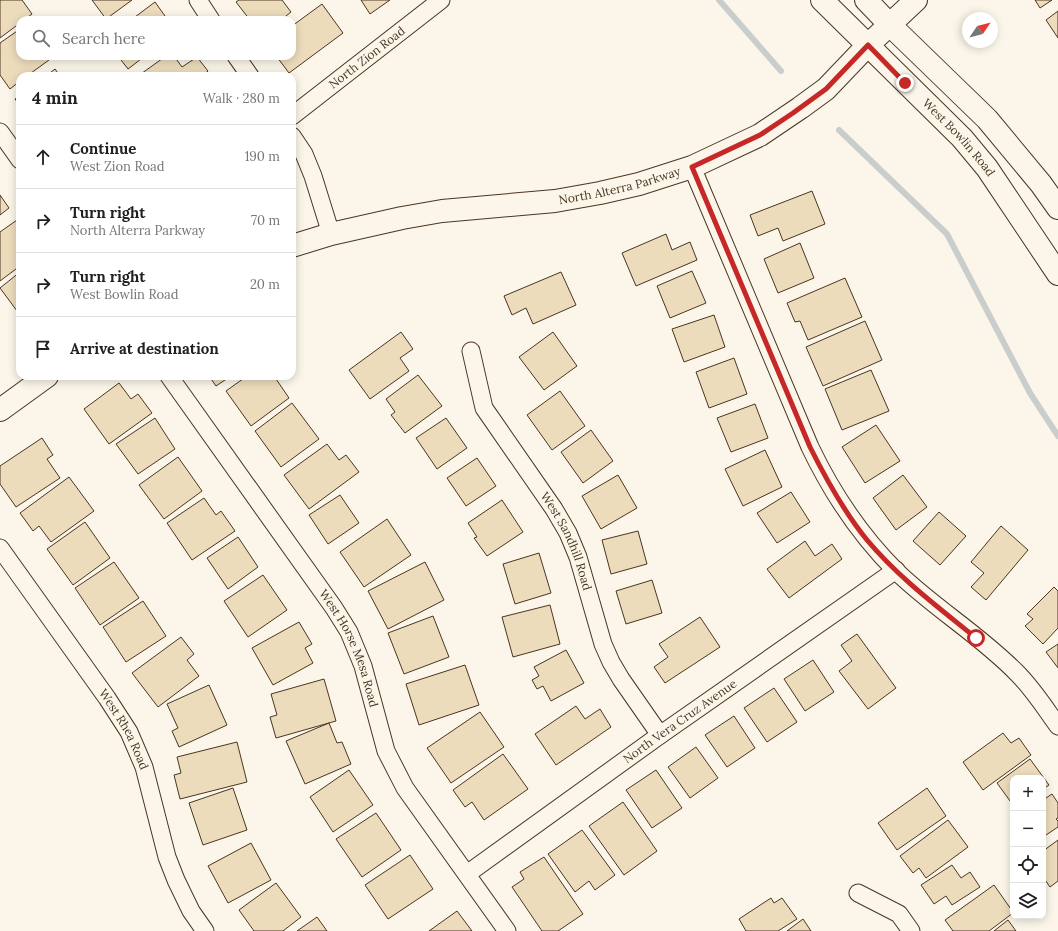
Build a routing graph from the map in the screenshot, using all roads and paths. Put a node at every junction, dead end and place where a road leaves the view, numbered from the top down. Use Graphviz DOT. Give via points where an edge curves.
graph roads {
  1 [pos="198,0"];
  2 [pos="441,0"];
  3 [pos="822,0"];
  4 [pos="866,0"];
  5 [pos="916,0"];
  6 [pos="208,16"];
  7 [pos="890,25"];
  8 [pos="868,45"];
  9 [pos="239,60"];
  10 [pos="247,72"];
  11 [pos="296,113"];
  12 [pos="0,132"];
  13 [pos="296,142"];
  14 [pos="16,154"];
  15 [pos="692,167"];
  16 [pos="1058,208"];
  17 [pos="332,234"];
  18 [pos="296,245"];
  19 [pos="1058,274"];
  20 [pos="471,351"];
  21 [pos="41,380"];
  22 [pos="172,380"];
  23 [pos="0,410"];
  24 [pos="0,548"];
  25 [pos="896,570"];
  26 [pos="1058,726"];
  27 [pos="660,735"];
  28 [pos="467,874"];
  29 [pos="858,893"];
  30 [pos="205,931"];
  31 [pos="507,931"];
  32 [pos="911,931"];
  1 -- 6 [label="street"];
  2 -- 11 [label="street, North Zion Road"];
  3 -- 8 [label="street, West Bowlin Road"];
  4 -- 7 [label="street"];
  5 -- 7 [label="street, North Alterra Parkway"];
  7 -- 8 [label="street, North Alterra Parkway"];
  7 -- 16 [label="street" via="987,119"];
  8 -- 15 [label="street, North Alterra Parkway" via="826,89 793,113 760,135"];
  8 -- 19 [label="street, West Bowlin Road" via="962,138 987,168"];
  9 -- 10 [label="street"];
  12 -- 14 [label="street"];
  13 -- 17 [label="street" via="313,176"];
  15 -- 17 [label="street, North Alterra Parkway" via="600,193 555,201 442,211"];
  15 -- 25 [label="street" via="825,478 867,540"];
  17 -- 18 [label="street, North Alterra Parkway"];
  20 -- 27 [label="street, West Sandhill Road" via="484,408 568,533 611,662"];
  21 -- 23 [label="street"];
  22 -- 28 [label="street, West Horse Mesa Road" via="345,626 363,666 386,751 405,788"];
  24 -- 30 [label="street, West Rhea Road" via="129,732 144,767 176,880 191,911"];
  25 -- 26 [label="street" via="916,590 1018,673 1038,696"];
  25 -- 27 [label="street, North Vera Cruz Avenue"];
  27 -- 28 [label="street, North Vera Cruz Avenue"];
  28 -- 31 [label="street, West Horse Mesa Road"];
  29 -- 32 [label="street" via="899,914"];
}
